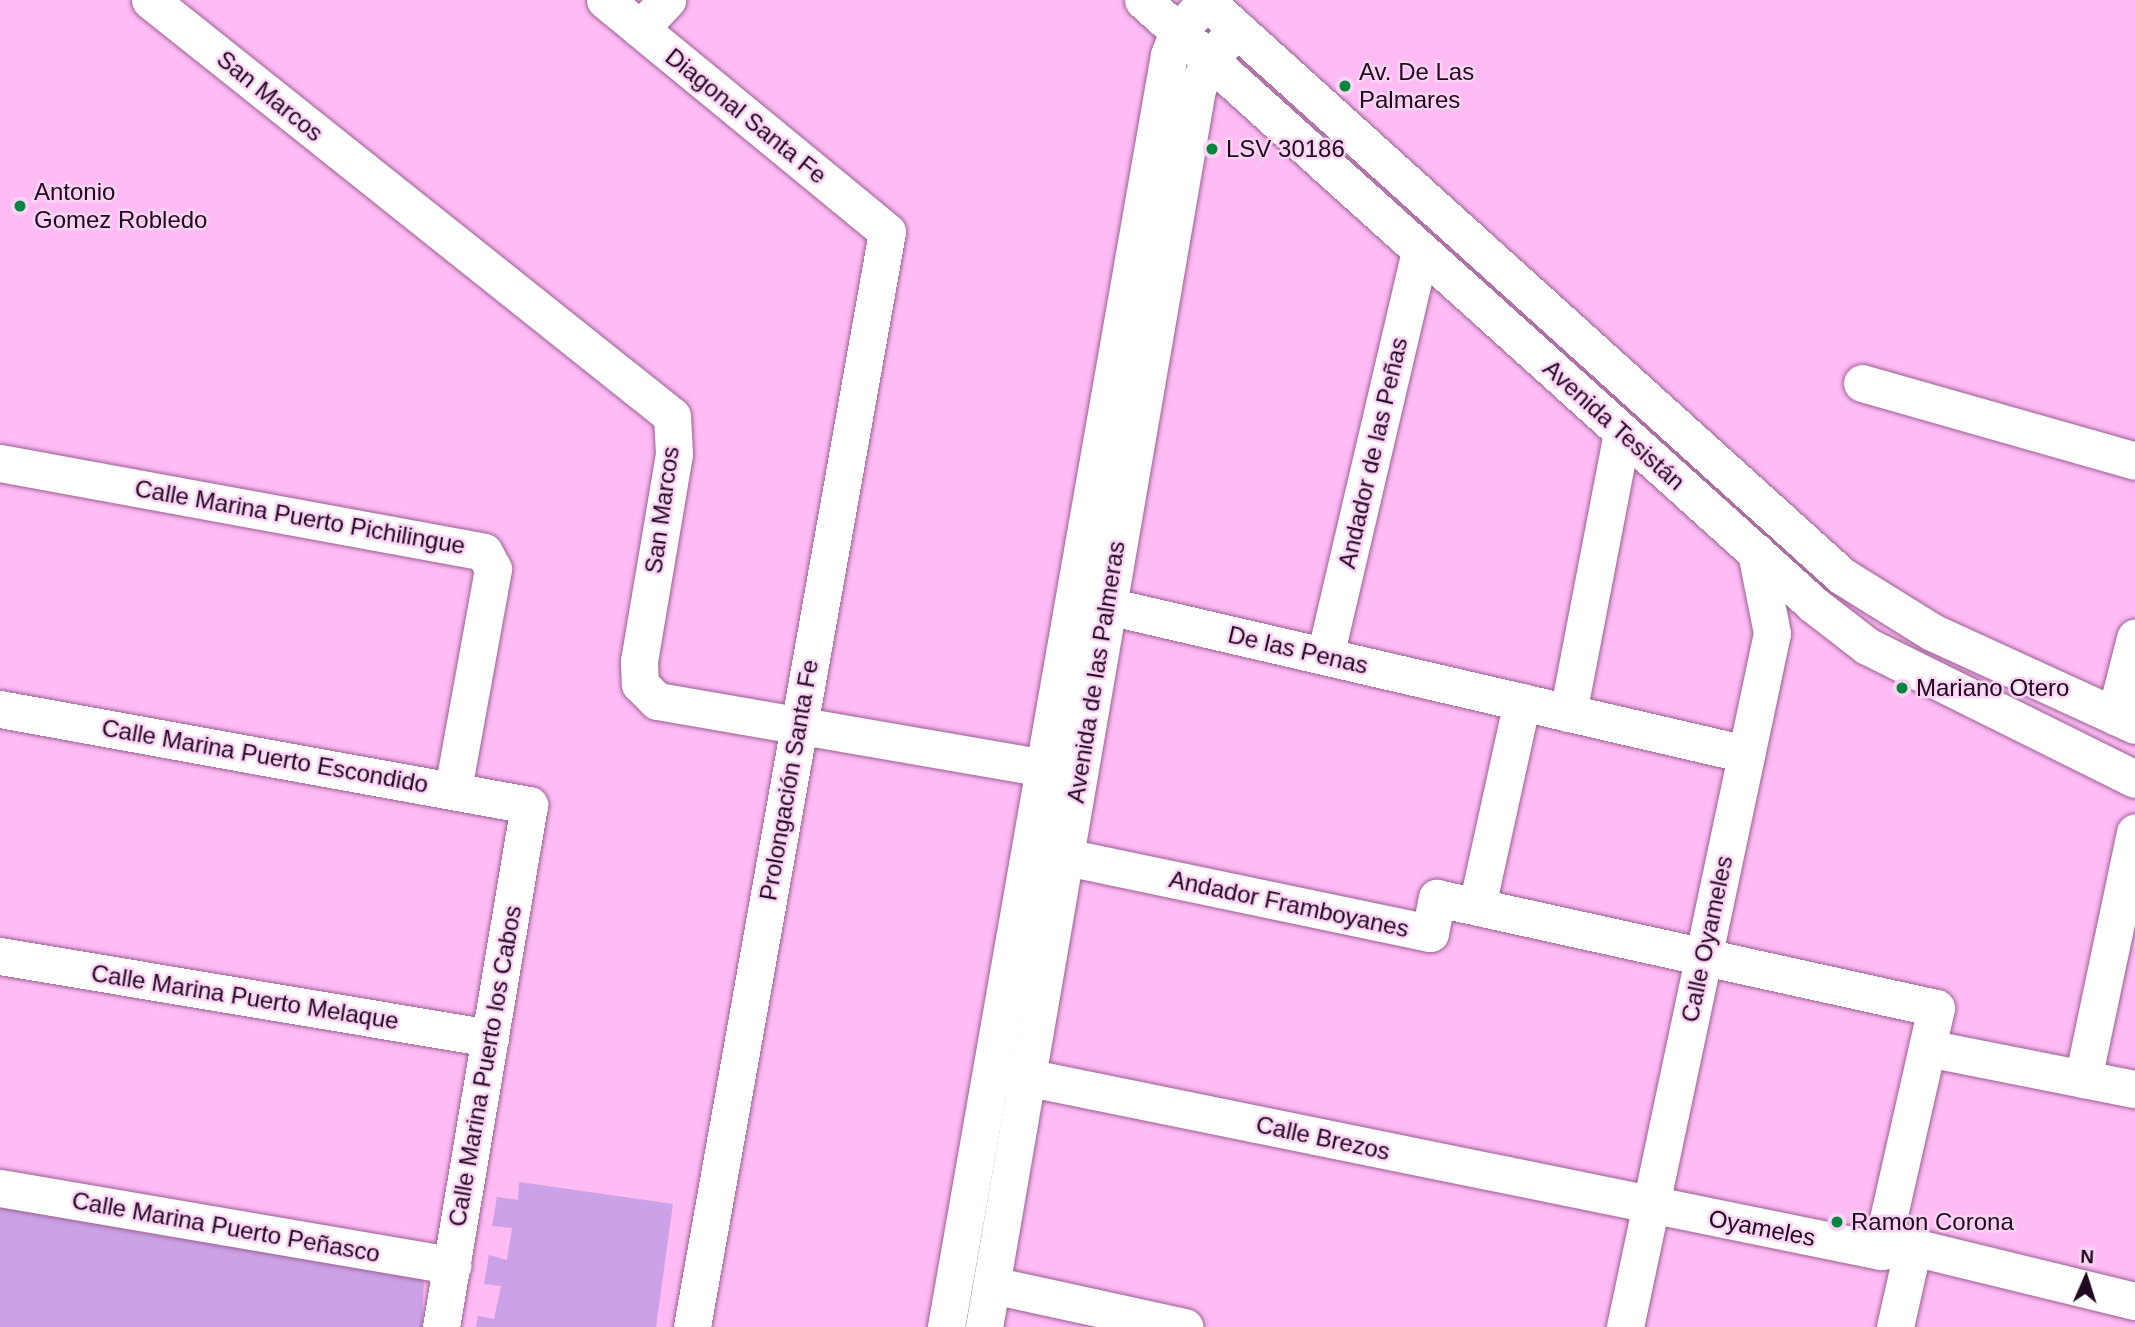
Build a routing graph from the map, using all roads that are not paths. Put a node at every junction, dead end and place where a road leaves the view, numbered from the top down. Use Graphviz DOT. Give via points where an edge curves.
graph roads {
  1 [pos="150,0"];
  2 [pos="605,0"];
  3 [pos="667,0"];
  4 [pos="1143,0"];
  5 [pos="1205,0"];
  6 [pos="640,29"];
  7 [pos="1236,29"];
  8 [pos="1178,32"];
  9 [pos="1210,59"];
  10 [pos="887,232"];
  11 [pos="1420,250"];
  12 [pos="1862,383"];
  13 [pos="1622,432"];
  14 [pos="2135,461"];
  15 [pos="0,463"];
  16 [pos="1756,552"];
  17 [pos="1090,602"];
  18 [pos="2135,638"];
  19 [pos="1325,656"];
  20 [pos="1522,702"];
  21 [pos="0,709"];
  22 [pos="1568,713"];
  23 [pos="2125,721"];
  24 [pos="799,726"];
  25 [pos="1746,754"];
  26 [pos="1045,768"];
  27 [pos="2135,779"];
  28 [pos="453,790"];
  29 [pos="529,805"];
  30 [pos="2135,832"];
  31 [pos="1066,857"];
  32 [pos="1477,906"];
  33 [pos="1703,955"];
  34 [pos="0,956"];
  35 [pos="490,1038"];
  36 [pos="1927,1048"];
  37 [pos="1011,1074"];
  38 [pos="2083,1079"];
  39 [pos="2135,1089"];
  40 [pos="0,1188"];
  41 [pos="1651,1207"];
  42 [pos="1897,1249"];
  43 [pos="452,1265"];
  44 [pos="992,1285"];
  45 [pos="2135,1301"];
  46 [pos="441,1327"];
  47 [pos="692,1327"];
  48 [pos="946,1327"];
  49 [pos="984,1327"];
  50 [pos="1184,1327"];
  51 [pos="1625,1327"];
  52 [pos="1895,1327"];
  1 -- 24 [label="street, San Marcos" via="672,416 674,454 640,684 657,701"];
  2 -- 6 [label="street, Diagonal Santa Fe"];
  3 -- 6 [label="street"];
  4 -- 8 [label="street, Avenida Tesistán"];
  5 -- 7 [label="street, Avenida Tesistán"];
  5 -- 8 [label="street"];
  6 -- 10 [label="street, Diagonal Santa Fe"];
  7 -- 9 [label="street, Avenida de las Palmeras"];
  7 -- 23 [label="street, Avenida Tesistán" via="1842,576 1932,632"];
  8 -- 9 [label="street, Avenida Tesistán"];
  8 -- 17 [label="street, Avenida de las Palmeras"];
  9 -- 11 [label="street, Avenida Tesistán"];
  9 -- 17 [label="street, Avenida de las Palmeras" via="1197,89"];
  10 -- 24 [label="street, Prolongación Santa Fe"];
  11 -- 13 [label="street, Avenida Tesistán"];
  11 -- 19 [label="street, Andador de las Peñas"];
  12 -- 14 [label="street"];
  13 -- 16 [label="street, Avenida Tesistán"];
  13 -- 22 [label="street"];
  15 -- 28 [label="street, Calle Marina Puerto Pichilingue" via="484,552 493,569"];
  16 -- 25 [label="street, Calle Oyameles" via="1773,620"];
  16 -- 27 [label="street, Avenida Tesistán" via="1867,646"];
  17 -- 19 [label="street, De las Penas"];
  17 -- 26 [label="street, Avenida de las Palmeras"];
  17 -- 31 [label="street, Avenida de las Palmeras"];
  18 -- 23 [label="street"];
  19 -- 20 [label="street, De las Penas"];
  20 -- 22 [label="street, De las Penas"];
  20 -- 32 [label="street"];
  21 -- 28 [label="street, Calle Marina Puerto Escondido"];
  22 -- 25 [label="street, De las Penas"];
  24 -- 26 [label="street, San Marcos"];
  24 -- 47 [label="street, Prolongación Santa Fe"];
  25 -- 33 [label="street, Calle Oyameles"];
  26 -- 37 [label="street, Avenida de las Palmeras"];
  28 -- 29 [label="street, Calle Marina Puerto Escondido"];
  29 -- 35 [label="street, Calle Marina Puerto los Cabos"];
  30 -- 38 [label="street"];
  31 -- 32 [label="street, Andador Framboyanes" via="1430,933 1437,898"];
  31 -- 37 [label="street, Avenida de las Palmeras"];
  32 -- 33 [label="street, Andador Framboyanes"];
  33 -- 36 [label="street, Andador Framboyanes" via="1936,1008"];
  33 -- 41 [label="street, Calle Oyameles"];
  34 -- 35 [label="street, Calle Marina Puerto Melaque"];
  35 -- 43 [label="street, Calle Marina Puerto los Cabos"];
  36 -- 38 [label="street"];
  36 -- 42 [label="street"];
  37 -- 41 [label="street, Calle Brezos"];
  37 -- 44 [label="street, Avenida de las Palmeras"];
  37 -- 48 [label="street, Avenida de las Palmeras"];
  38 -- 39 [label="street"];
  40 -- 43 [label="street, Calle Marina Puerto Peñasco"];
  41 -- 42 [label="street, Oyameles"];
  41 -- 51 [label="street, Calle Oyameles"];
  42 -- 45 [label="street, Oyameles"];
  42 -- 52 [label="street"];
  43 -- 46 [label="street, Calle Marina Puerto los Cabos"];
  44 -- 49 [label="street, Avenida de las Palmeras"];
  44 -- 50 [label="street"];
}
